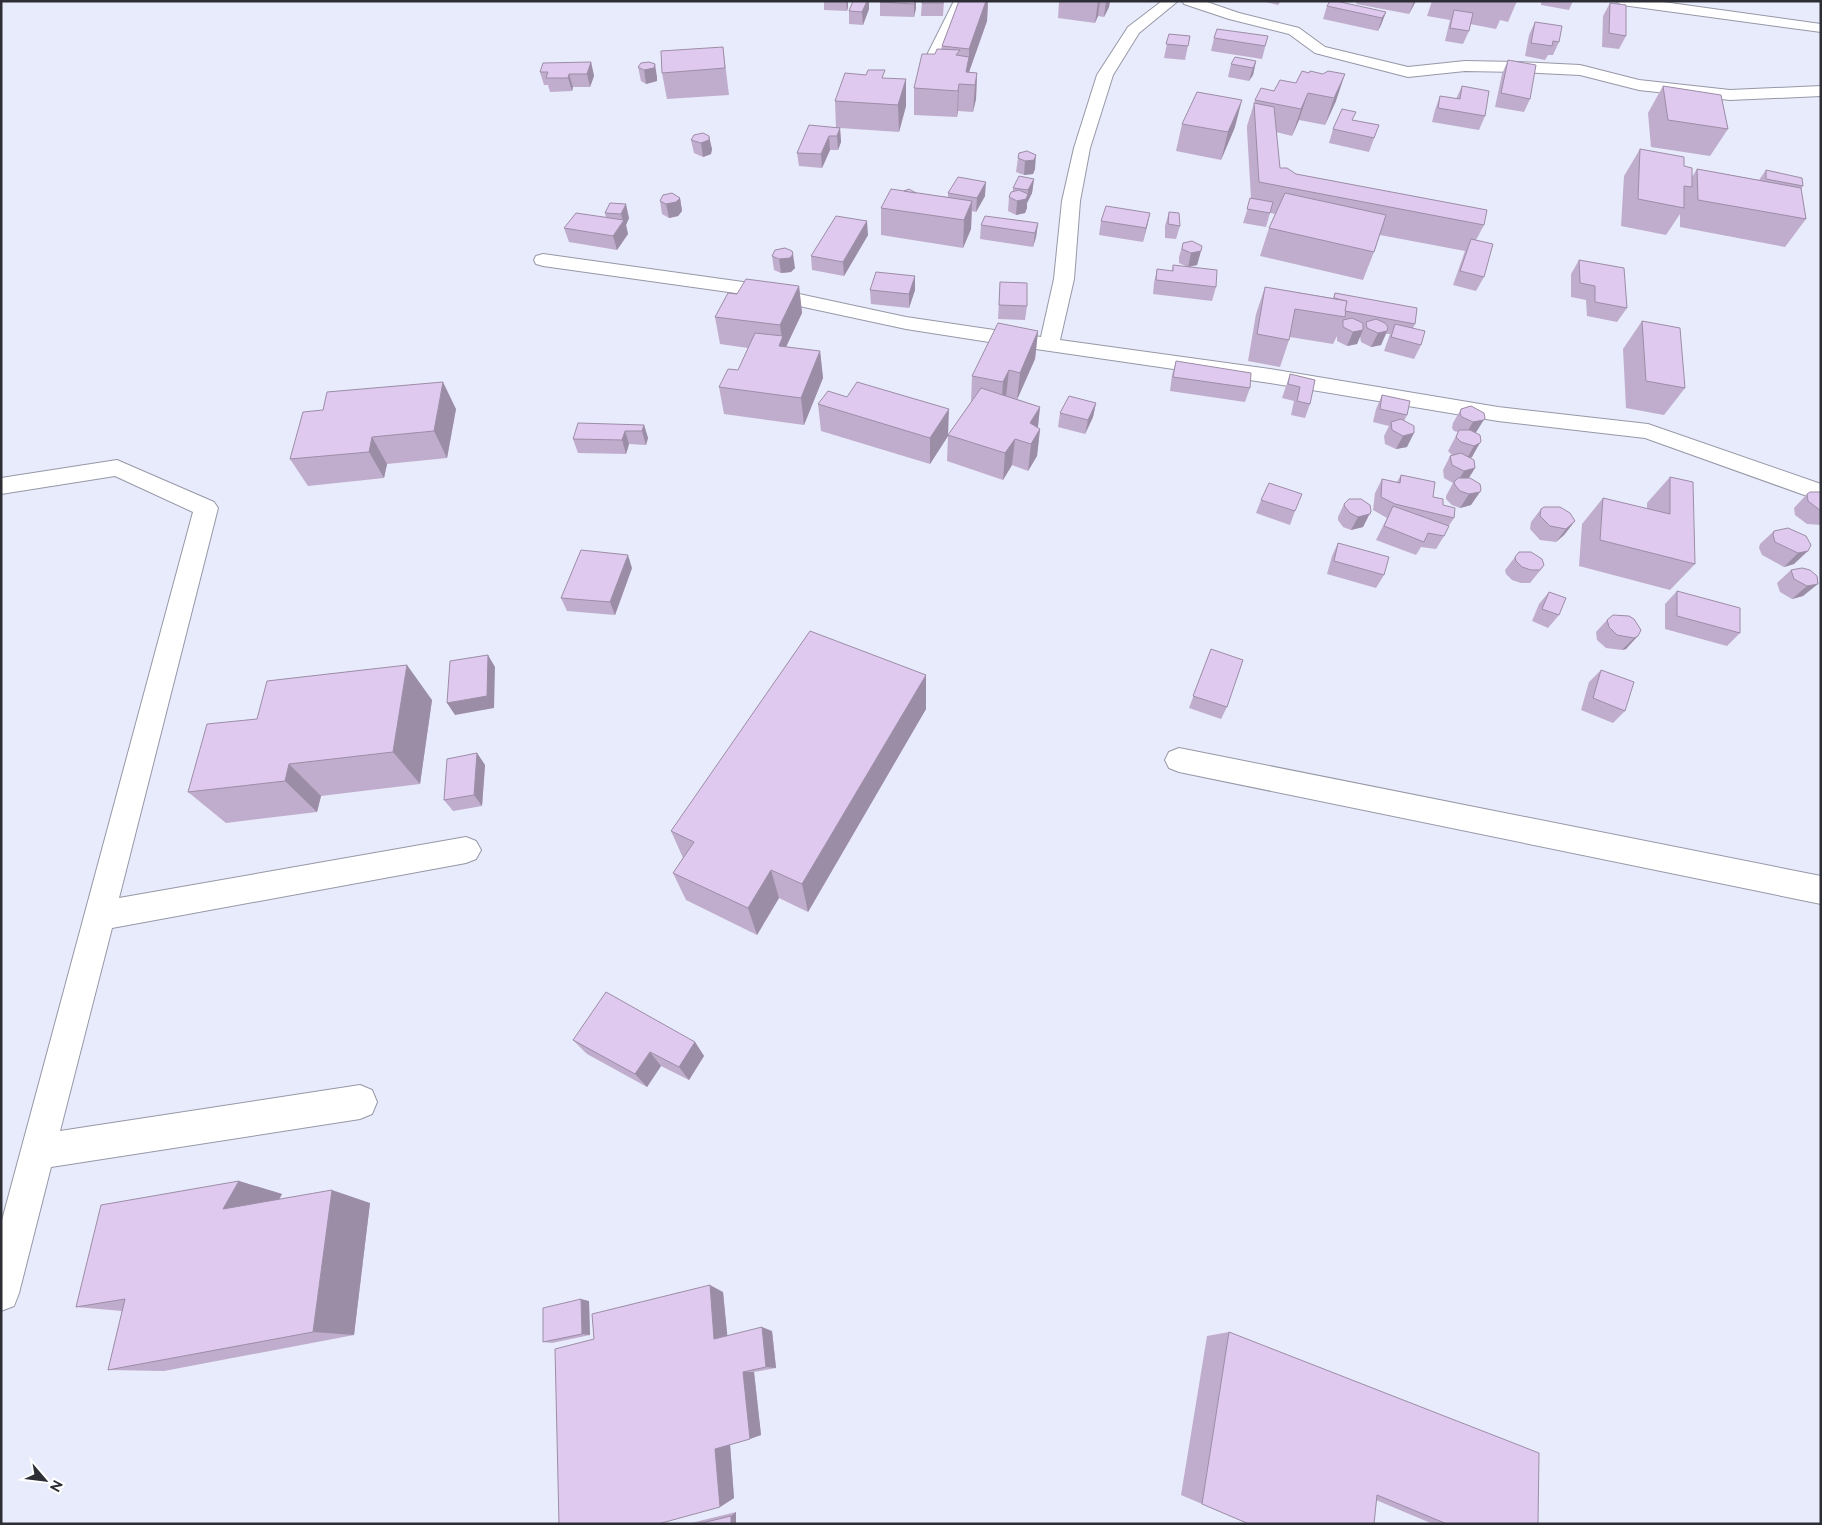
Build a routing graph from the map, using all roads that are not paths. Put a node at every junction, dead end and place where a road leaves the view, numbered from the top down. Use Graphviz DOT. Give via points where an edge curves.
graph roads {
  1 [pos="961,1"];
  2 [pos="1171,1"];
  3 [pos="1189,1"];
  4 [pos="1622,1"];
  5 [pos="1821,28"];
  6 [pos="930,65"];
  7 [pos="1821,91"];
  8 [pos="543,260"];
  9 [pos="1049,345"];
  10 [pos="1,486"];
  11 [pos="1821,493"];
  12 [pos="1179,760"];
  13 [pos="466,850"];
  14 [pos="1821,890"];
  15 [pos="99,916"];
  16 [pos="360,1102"];
  17 [pos="38,1152"];
  18 [pos="1,1293"];
  1 -- 6 [label="street"];
  2 -- 9 [label="street" via="1133,30 1105,76 1082,148 1071,201 1064,279"];
  3 -- 7 [label="street" via="1294,32 1320,50 1408,72 1465,66 1518,67 1580,70 1640,85 1730,95"];
  4 -- 5 [label="street"];
  8 -- 9 [label="street" via="743,288 906,323"];
  9 -- 11 [label="street" via="1270,376 1498,414 1648,431"];
  10 -- 15 [label="street" via="117,468 206,508"];
  12 -- 14 [label="street"];
  13 -- 15 [label="street"];
  15 -- 17 [label="street"];
  16 -- 17 [label="street"];
  17 -- 18 [label="street"];
}
